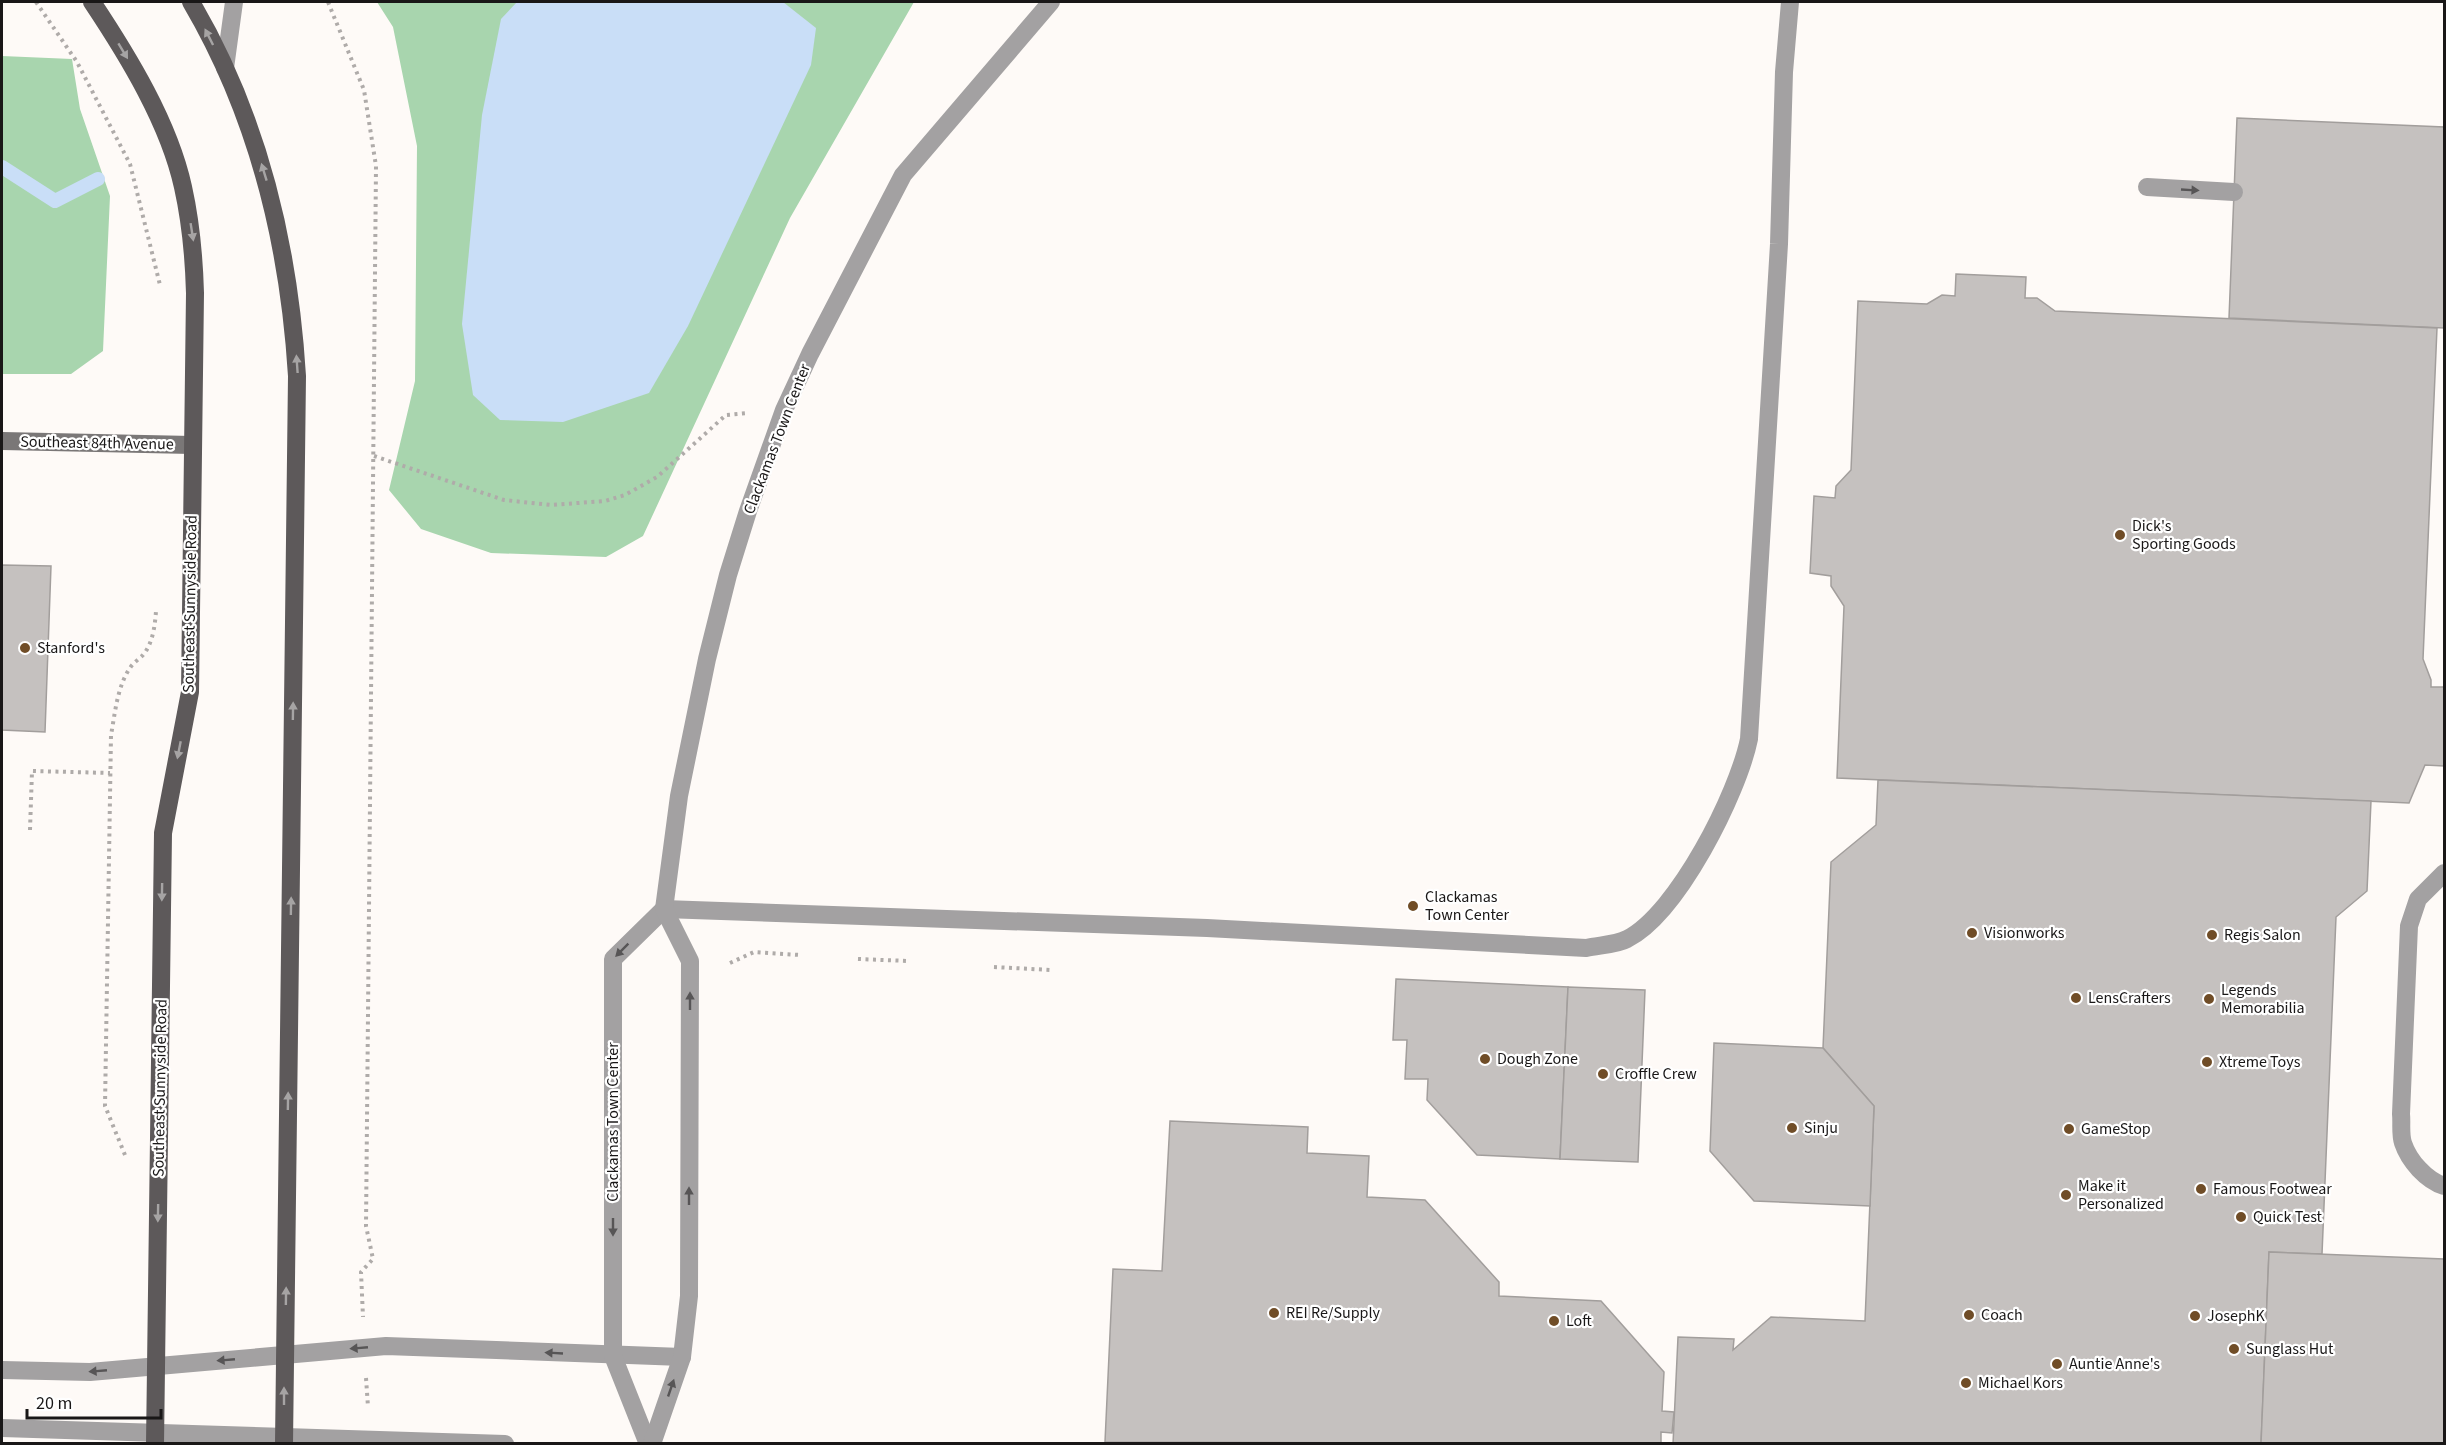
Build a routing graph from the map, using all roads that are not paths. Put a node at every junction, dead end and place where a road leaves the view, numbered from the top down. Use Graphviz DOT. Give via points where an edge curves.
graph roads {
  1 [pos="92,2"];
  2 [pos="190,2"];
  3 [pos="234,2"];
  4 [pos="1051,2"];
  5 [pos="1790,2"];
  6 [pos="225,68"];
  7 [pos="2147,187"];
  8 [pos="2234,192"];
  9 [pos="2,441"];
  10 [pos="192,445"];
  11 [pos="2445,873"];
  12 [pos="664,909"];
  13 [pos="2445,1186"];
  14 [pos="285,1355"];
  15 [pos="613,1356"];
  16 [pos="682,1357"];
  17 [pos="156,1366"];
  18 [pos="2,1370"];
  19 [pos="2,1428"];
  20 [pos="155,1438"];
  21 [pos="284,1440"];
  22 [pos="505,1443"];
  23 [pos="650,1443"];
  1 -- 10 [label="main road, Southeast Sunnyside Road, one-way" via="140,79 183,185 193,237 195,293"];
  6 -- 2 [label="main road, one-way"];
  3 -- 6 [label="street"];
  4 -- 12 [label="street, Clackamas Town Center" via="903,175 784,410 748,511 707,658 679,796"];
  5 -- 12 [label="street" via="1749,739 1724,810 1686,878 1664,908 1626,939 1586,948 1207,928"];
  14 -- 6 [label="main road, one-way" via="297,376 293,310 280,233 249,126"];
  7 -- 8 [label="street, one-way"];
  9 -- 10 [label="street, Southeast 84th Avenue"];
  10 -- 17 [label="main road, Southeast Sunnyside Road, one-way" via="190,692 162,834"];
  11 -- 13 [label="street" via="2418,899 2409,927 2401,1114 2402,1142 2416,1167"];
  12 -- 15 [label="street, Clackamas Town Center, one-way" via="613,959"];
  16 -- 12 [label="street, Clackamas Town Center, one-way" via="688,1296 690,961"];
  15 -- 14 [label="street, one-way" via="386,1346"];
  14 -- 17 [label="street, one-way"];
  21 -- 14 [label="main road, one-way"];
  15 -- 16 [label="street"];
  15 -- 23 [label="street, Clackamas Town Center"];
  23 -- 16 [label="street, Clackamas Town Center, one-way"];
  17 -- 18 [label="street, one-way" via="90,1372"];
  17 -- 20 [label="main road, Southeast Sunnyside Road"];
  19 -- 20 [label="street"];
  20 -- 21 [label="street"];
  21 -- 22 [label="street"];
}
